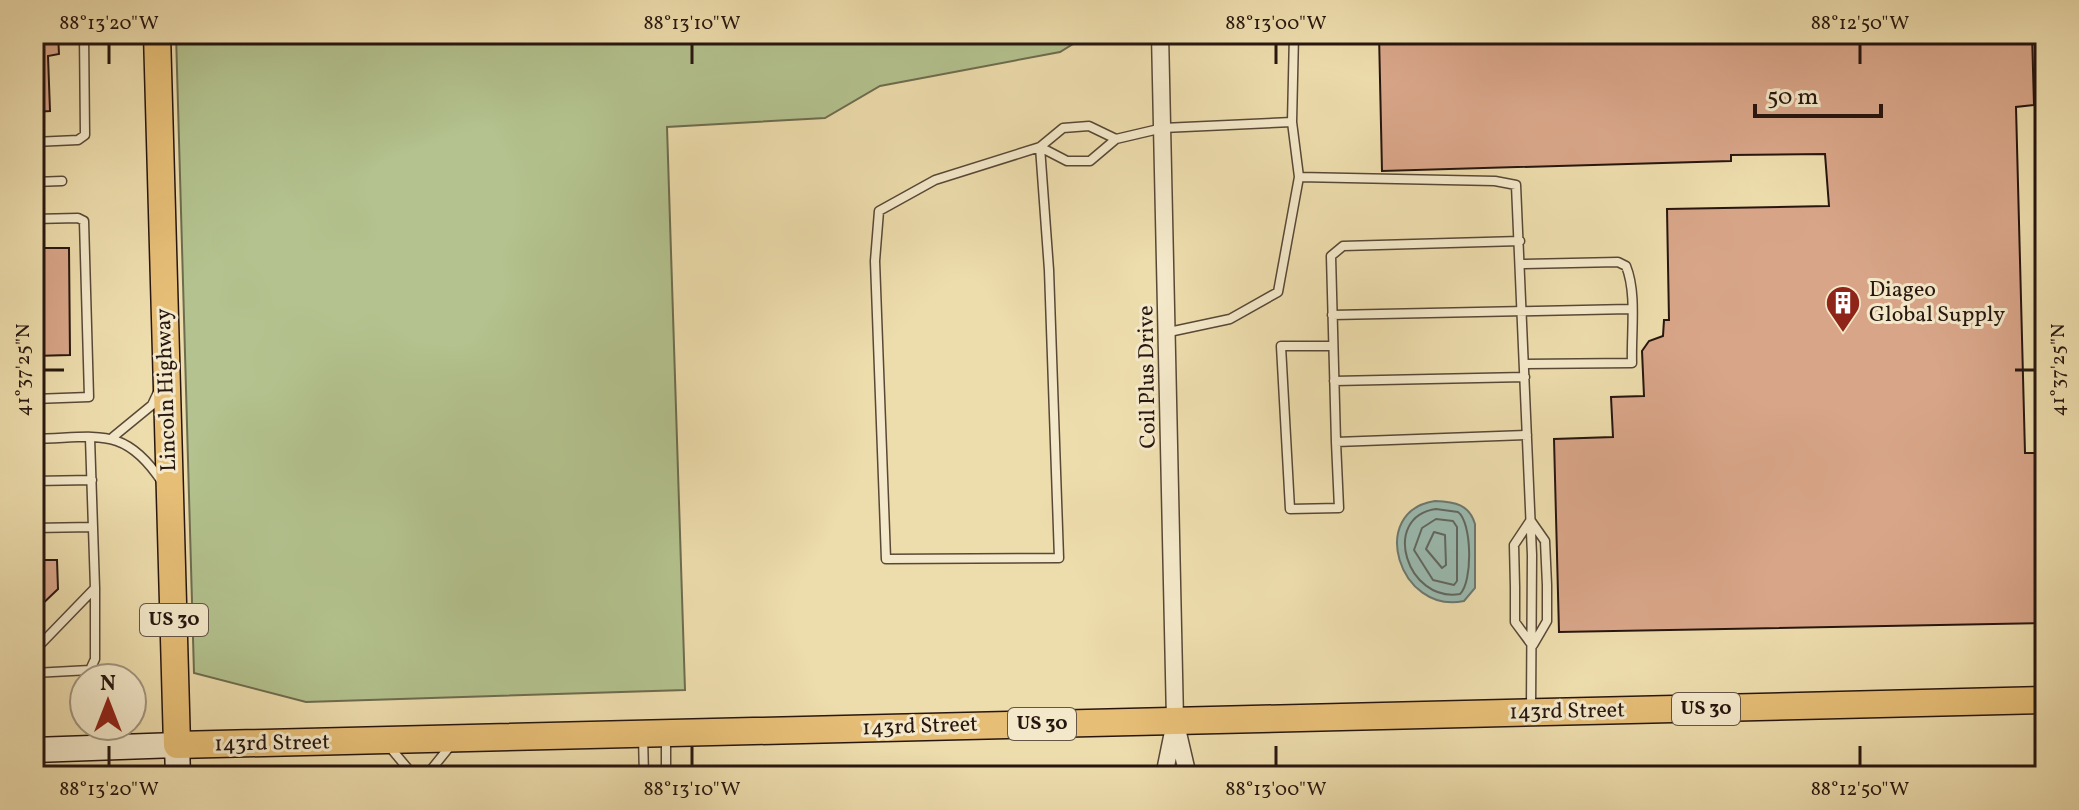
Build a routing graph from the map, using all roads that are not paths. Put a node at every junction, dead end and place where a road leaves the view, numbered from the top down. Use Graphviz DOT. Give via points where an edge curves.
graph roads {
  1 [pos="84,34"];
  2 [pos="157,34"];
  3 [pos="1160,34"];
  4 [pos="1294,34"];
  5 [pos="1292,122"];
  6 [pos="1163,128"];
  7 [pos="1116,139"];
  8 [pos="34,142"];
  9 [pos="1040,147"];
  10 [pos="1299,177"];
  11 [pos="62,181"];
  12 [pos="34,182"];
  13 [pos="34,219"];
  14 [pos="1520,241"];
  15 [pos="1521,264"];
  16 [pos="1630,309"];
  17 [pos="1523,310"];
  18 [pos="1332,315"];
  19 [pos="1169,332"];
  20 [pos="1333,346"];
  21 [pos="1525,364"];
  22 [pos="167,375"];
  23 [pos="1525,377"];
  24 [pos="1334,381"];
  25 [pos="34,399"];
  26 [pos="1527,435"];
  27 [pos="113,437"];
  28 [pos="90,438"];
  29 [pos="34,439"];
  30 [pos="1336,442"];
  31 [pos="92,480"];
  32 [pos="34,481"];
  33 [pos="170,494"];
  34 [pos="1531,521"];
  35 [pos="93,527"];
  36 [pos="34,528"];
  37 [pos="95,588"];
  38 [pos="1533,646"];
  39 [pos="34,651"];
  40 [pos="34,673"];
  41 [pos="2045,700"];
  42 [pos="1531,713"];
  43 [pos="1175,720"];
  44 [pos="654,735"];
  45 [pos="455,740"];
  46 [pos="385,741"];
  47 [pos="177,745"];
  48 [pos="34,750"];
  49 [pos="178,776"];
  50 [pos="414,776"];
  51 [pos="426,776"];
  52 [pos="644,776"];
  53 [pos="666,776"];
  54 [pos="1164,776"];
  55 [pos="1188,776"];
  1 -- 8 [label="lane" via="85,135 78,140"];
  2 -- 22 [label="main road, Lincoln Highway / US 30"];
  3 -- 6 [label="street, Coil Plus Drive"];
  4 -- 5 [label="lane"];
  5 -- 6 [label="lane"];
  5 -- 10 [label="lane"];
  6 -- 7 [label="lane"];
  6 -- 19 [label="street, Coil Plus Drive"];
  7 -- 9 [label="lane" via="1089,126 1063,128"];
  7 -- 9 [label="lane" via="1090,161 1067,161"];
  9 -- 9 [label="lane" via="935,180 879,211 875,261 886,559 1059,558"];
  10 -- 14 [label="lane" via="1516,185"];
  10 -- 19 [label="lane" via="1278,292 1230,319"];
  11 -- 12 [label="lane"];
  13 -- 25 [label="lane" via="84,221 89,397"];
  14 -- 15 [label="lane"];
  14 -- 18 [label="lane" via="1339,247 1331,256"];
  15 -- 16 [label="lane" via="1618,262 1629,274"];
  15 -- 17 [label="lane"];
  16 -- 17 [label="lane"];
  16 -- 21 [label="lane" via="1632,363"];
  17 -- 18 [label="lane"];
  17 -- 21 [label="lane"];
  18 -- 20 [label="lane"];
  19 -- 43 [label="street, Coil Plus Drive"];
  20 -- 24 [label="lane"];
  20 -- 30 [label="lane" via="1281,346 1290,509 1339,508"];
  21 -- 23 [label="lane"];
  22 -- 27 [label="lane" via="152,405"];
  22 -- 33 [label="main road, Lincoln Highway / US 30"];
  23 -- 24 [label="lane"];
  23 -- 26 [label="lane"];
  24 -- 30 [label="lane"];
  26 -- 30 [label="lane"];
  26 -- 34 [label="lane"];
  27 -- 28 [label="lane"];
  27 -- 33 [label="lane" via="149,463"];
  28 -- 29 [label="lane"];
  28 -- 31 [label="lane"];
  31 -- 32 [label="lane"];
  31 -- 35 [label="lane"];
  33 -- 47 [label="main road, Lincoln Highway / US 30"];
  34 -- 38 [label="lane"];
  34 -- 38 [label="lane" via="1545,541 1547,621"];
  34 -- 38 [label="lane" via="1514,545 1515,622"];
  35 -- 36 [label="lane"];
  35 -- 37 [label="lane"];
  37 -- 39 [label="lane"];
  37 -- 40 [label="lane" via="95,659 90,670"];
  38 -- 42 [label="lane"];
  41 -- 42 [label="main road, 143rd Street / US 30"];
  42 -- 43 [label="main road, 143rd Street / US 30"];
  43 -- 44 [label="main road, 143rd Street / US 30"];
  43 -- 54 [label="street, Coil Plus Drive"];
  43 -- 55 [label="street, Coil Plus Drive"];
  44 -- 45 [label="main road, 143rd Street / US 30"];
  44 -- 52 [label="lane"];
  44 -- 53 [label="lane"];
  45 -- 46 [label="main road, 143rd Street / US 30"];
  45 -- 51 [label="lane"];
  46 -- 47 [label="main road, 143rd Street / US 30"];
  46 -- 50 [label="lane"];
  47 -- 48 [label="street, 143rd Street"];
  47 -- 49 [label="street"];
}
